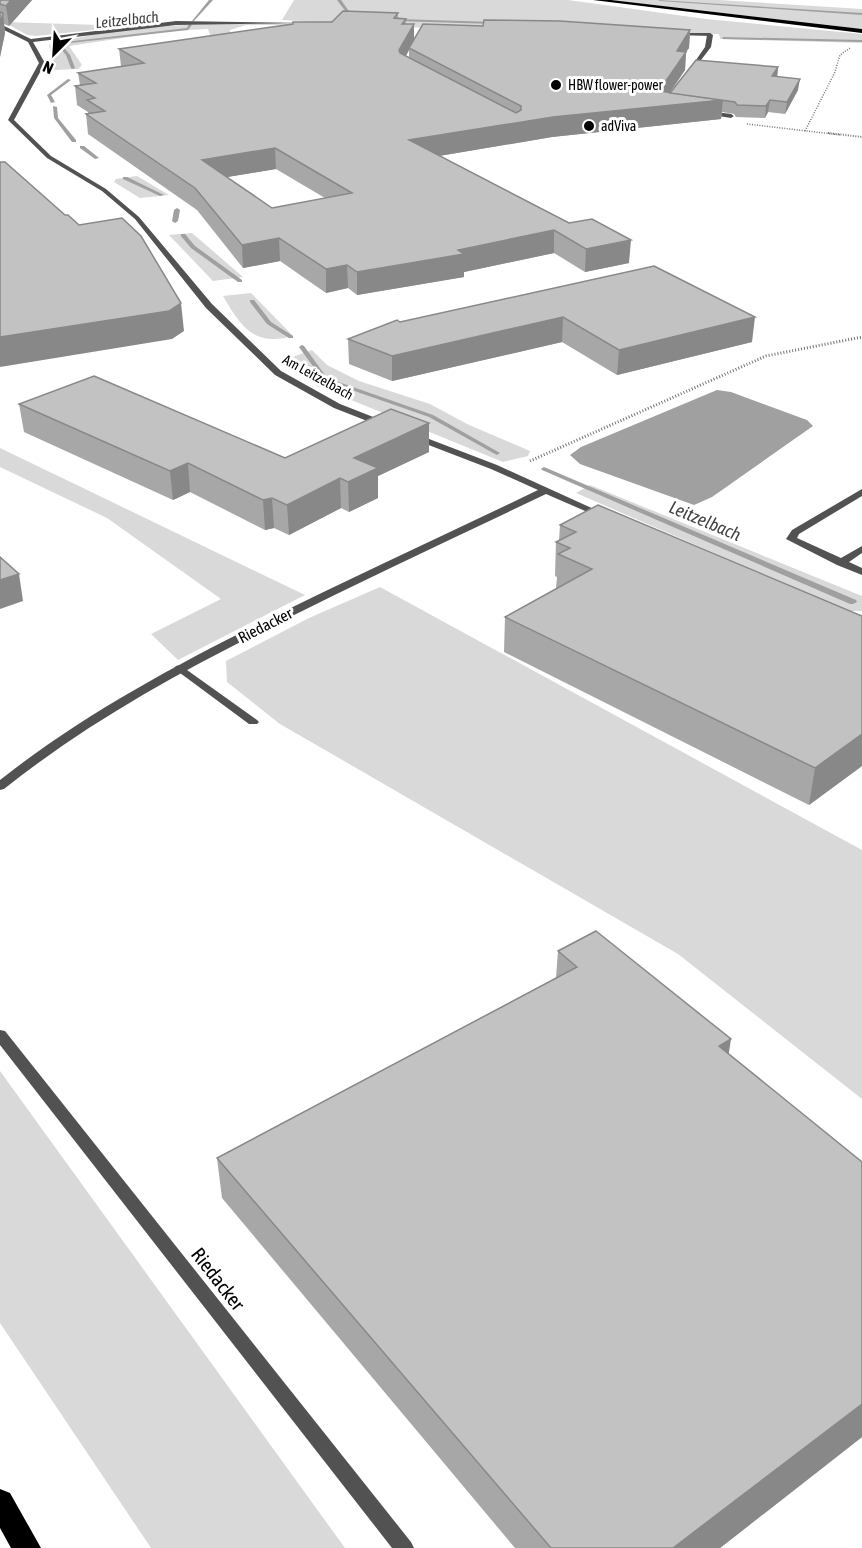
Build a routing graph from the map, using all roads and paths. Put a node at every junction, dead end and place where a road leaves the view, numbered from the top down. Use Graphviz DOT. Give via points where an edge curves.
graph roads {
  1 [pos="596,0"];
  2 [pos="310,23"];
  3 [pos="0,26"];
  4 [pos="862,31"];
  5 [pos="663,34"];
  6 [pos="30,41"];
  7 [pos="853,46"];
  8 [pos="681,82"];
  9 [pos="696,112"];
  10 [pos="731,116"];
  11 [pos="0,120"];
  12 [pos="11,120"];
  13 [pos="739,123"];
  14 [pos="805,131"];
  15 [pos="862,137"];
  16 [pos="862,337"];
  17 [pos="389,426"];
  18 [pos="410,435"];
  19 [pos="505,472"];
  20 [pos="546,490"];
  21 [pos="862,492"];
  22 [pos="607,518"];
  23 [pos="862,549"];
  24 [pos="841,563"];
  25 [pos="862,572"];
  26 [pos="180,668"];
  27 [pos="253,722"];
  28 [pos="0,786"];
  29 [pos="0,1035"];
  30 [pos="0,1502"];
  31 [pos="27,1548"];
  32 [pos="404,1548"];
  1 -- 4 [label="main road"];
  2 -- 6 [label="street" via="176,23"];
  3 -- 6 [label="street"];
  5 -- 8 [label="street" via="710,35 708,47"];
  6 -- 12 [label="street" via="42,63"];
  7 -- 14 [label="path" via="840,55"];
  9 -- 10 [label="street"];
  11 -- 12 [label="street"];
  12 -- 17 [label="street, Am Leitzelbach" via="49,157 104,190 137,218 209,306 278,373 337,406"];
  13 -- 14 [label="path"];
  14 -- 15 [label="path"];
  16 -- 19 [label="path" via="766,356"];
  18 -- 19 [label="street"];
  19 -- 20 [label="street"];
  20 -- 22 [label="street"];
  20 -- 26 [label="street, Riedacker"];
  21 -- 24 [label="street" via="791,536 795,543"];
  23 -- 24 [label="street"];
  24 -- 25 [label="street"];
  26 -- 27 [label="street"];
  26 -- 28 [label="street, Riedacker" via="91,718"];
  29 -- 32 [label="street, Riedacker"];
  30 -- 31 [label="highway"];
}
